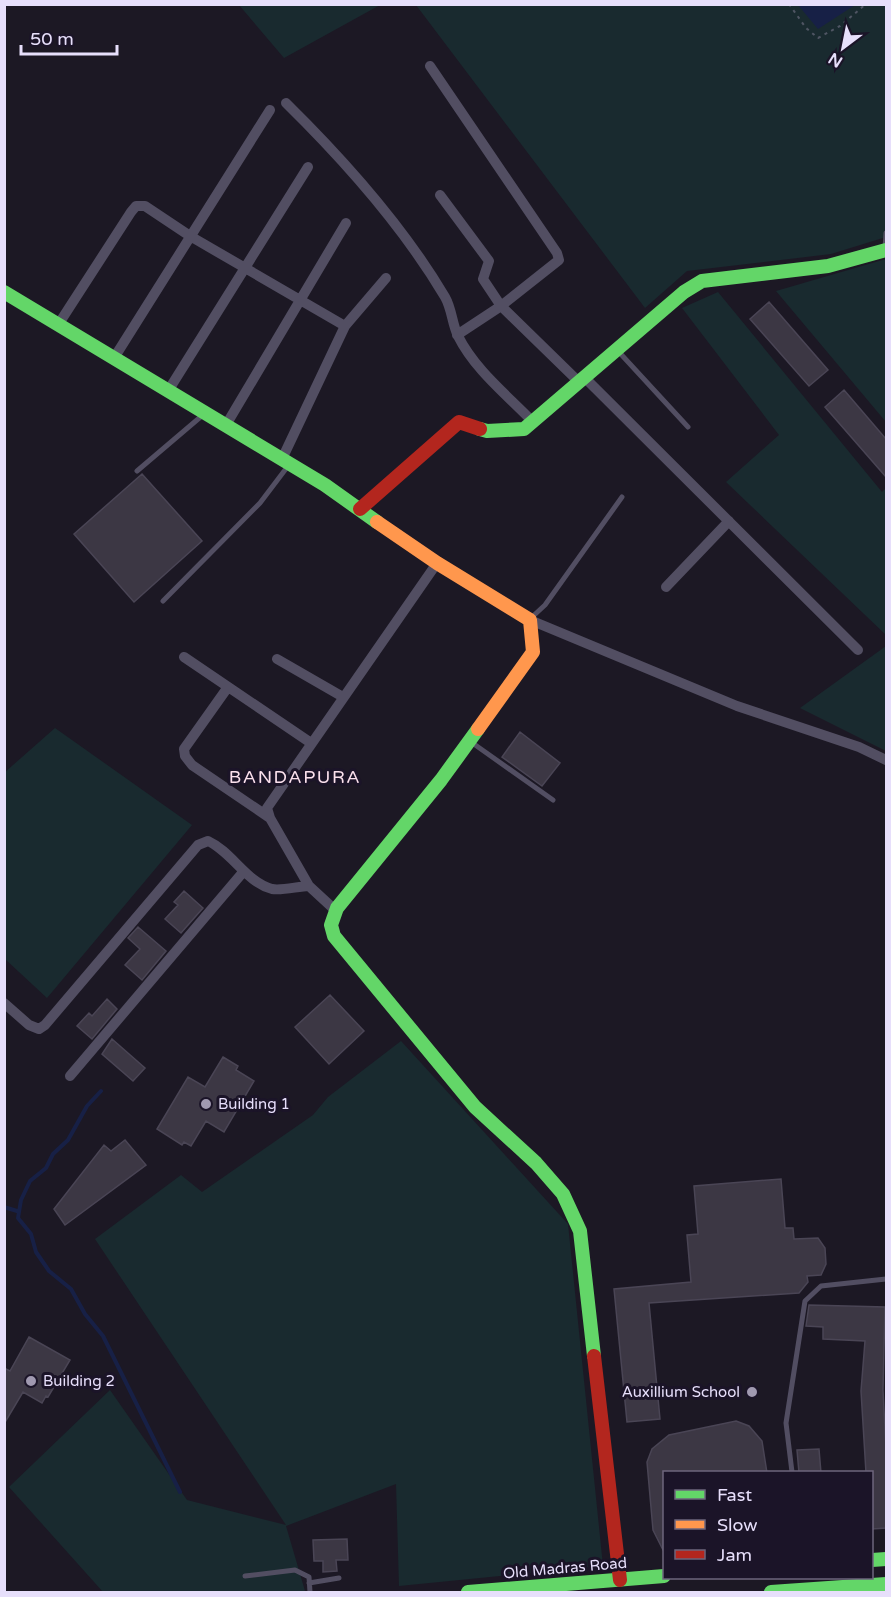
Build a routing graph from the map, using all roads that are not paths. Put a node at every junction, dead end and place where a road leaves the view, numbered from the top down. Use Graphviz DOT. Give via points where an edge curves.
graph roads {
  1 [pos="430,66"];
  2 [pos="286,103"];
  3 [pos="270,110"];
  4 [pos="308,167"];
  5 [pos="440,195"];
  6 [pos="346,223"];
  7 [pos="886,233"];
  8 [pos="190,236"];
  9 [pos="886,251"];
  10 [pos="246,269"];
  11 [pos="386,278"];
  12 [pos="4,292"];
  13 [pos="300,300"];
  14 [pos="501,306"];
  15 [pos="58,325"];
  16 [pos="345,326"];
  17 [pos="457,335"];
  18 [pos="617,350"];
  19 [pos="114,358"];
  20 [pos="582,380"];
  21 [pos="168,391"];
  22 [pos="204,413"];
  23 [pos="533,422"];
  24 [pos="226,425"];
  25 [pos="688,427"];
  26 [pos="286,461"];
  27 [pos="136,471"];
  28 [pos="622,498"];
  29 [pos="360,509"];
  30 [pos="729,521"];
  31 [pos="437,563"];
  32 [pos="666,587"];
  33 [pos="163,601"];
  34 [pos="530,620"];
  35 [pos="858,650"];
  36 [pos="184,657"];
  37 [pos="277,659"];
  38 [pos="228,687"];
  39 [pos="343,697"];
  40 [pos="470,741"];
  41 [pos="311,743"];
  42 [pos="886,760"];
  43 [pos="553,800"];
  44 [pos="270,818"];
  45 [pos="244,871"];
  46 [pos="309,886"];
  47 [pos="336,910"];
  48 [pos="4,1003"];
  49 [pos="70,1076"];
  50 [pos="886,1279"];
  51 [pos="792,1471"];
  52 [pos="245,1576"];
  53 [pos="663,1576"];
  54 [pos="339,1578"];
  55 [pos="620,1580"];
  56 [pos="309,1583"];
  57 [pos="886,1584"];
  58 [pos="310,1593"];
  59 [pos="468,1593"];
  60 [pos="771,1593"];
  1 -- 14 [label="street" via="559,260"];
  2 -- 17 [label="street" via="324,140 384,211 446,299"];
  3 -- 8 [label="street"];
  4 -- 10 [label="street"];
  5 -- 14 [label="street" via="489,261 483,279"];
  6 -- 13 [label="street"];
  7 -- 9 [label="lane"];
  8 -- 10 [label="street"];
  8 -- 15 [label="street" via="145,206 136,206"];
  8 -- 19 [label="street"];
  9 -- 18 [label="main road" via="828,266 702,281"];
  10 -- 13 [label="street"];
  10 -- 21 [label="street"];
  11 -- 16 [label="street"];
  12 -- 15 [label="main road"];
  13 -- 16 [label="street"];
  13 -- 24 [label="street"];
  14 -- 17 [label="street"];
  14 -- 20 [label="street"];
  15 -- 19 [label="main road"];
  16 -- 26 [label="street"];
  17 -- 23 [label="street" via="472,360"];
  18 -- 20 [label="main road"];
  18 -- 25 [label="lane"];
  19 -- 21 [label="main road"];
  20 -- 23 [label="main road"];
  20 -- 30 [label="street"];
  21 -- 22 [label="main road"];
  22 -- 24 [label="main road"];
  22 -- 27 [label="lane"];
  23 -- 29 [label="main road" via="524,429 487,432 459,422"];
  24 -- 26 [label="main road"];
  26 -- 29 [label="main road"];
  26 -- 33 [label="lane" via="260,503"];
  28 -- 34 [label="lane"];
  29 -- 31 [label="main road"];
  30 -- 32 [label="street"];
  30 -- 35 [label="street"];
  31 -- 34 [label="main road"];
  31 -- 39 [label="street"];
  34 -- 40 [label="main road" via="533,652"];
  34 -- 42 [label="street" via="737,706 859,747"];
  36 -- 38 [label="street"];
  37 -- 39 [label="street"];
  38 -- 41 [label="street"];
  38 -- 44 [label="street" via="184,749 185,756 192,765"];
  39 -- 41 [label="street"];
  40 -- 43 [label="lane"];
  40 -- 47 [label="main road"];
  41 -- 44 [label="street" via="267,808"];
  44 -- 46 [label="street"];
  45 -- 46 [label="street" via="274,890"];
  45 -- 48 [label="street" via="218,846 208,841 198,845 45,1025 39,1029 30,1025"];
  45 -- 49 [label="street"];
  46 -- 47 [label="street"];
  47 -- 55 [label="main road" via="331,924 334,936 476,1108 562,1191 575,1213"];
  50 -- 51 [label="lane" via="821,1286 805,1301 786,1423"];
  52 -- 56 [label="lane" via="295,1570 305,1573"];
  53 -- 55 [label="main road, Old Madras Road"];
  54 -- 56 [label="lane"];
  55 -- 59 [label="main road, Old Madras Road"];
  56 -- 58 [label="lane"];
  57 -- 60 [label="main road"];
}
